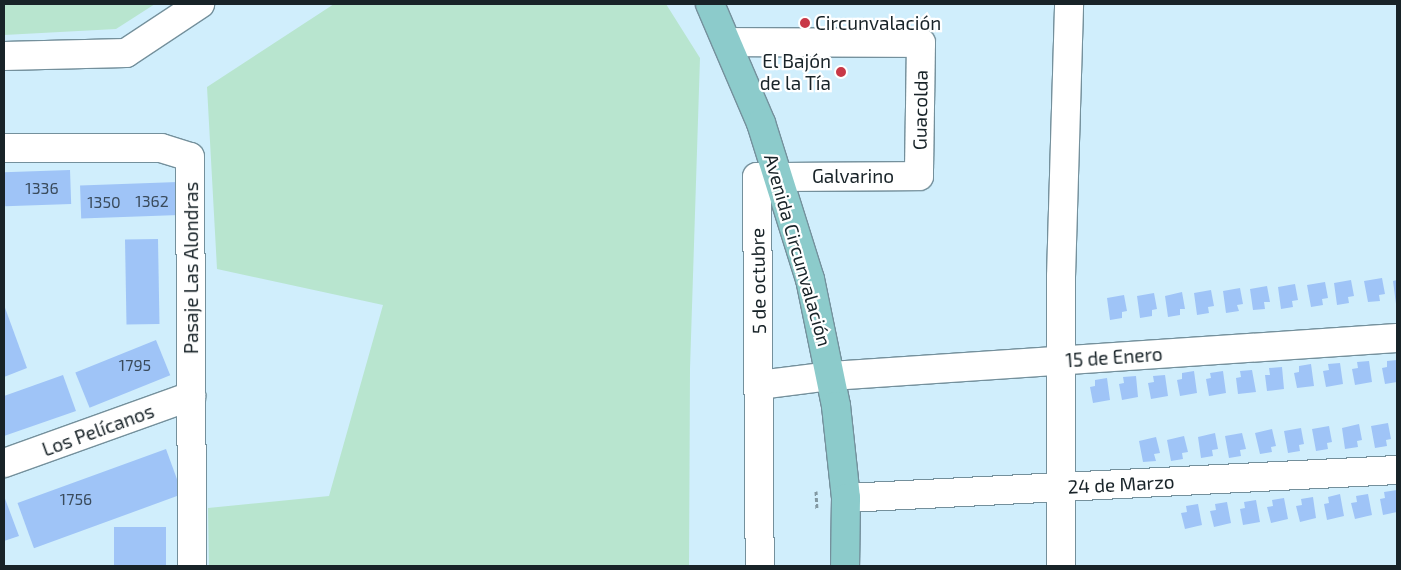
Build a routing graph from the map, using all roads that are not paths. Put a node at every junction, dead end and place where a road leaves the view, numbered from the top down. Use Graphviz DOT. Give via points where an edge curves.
graph roads {
  1 [pos="197,4"];
  2 [pos="710,4"];
  3 [pos="1068,4"];
  4 [pos="727,42"];
  5 [pos="4,56"];
  6 [pos="4,148"];
  7 [pos="919,176"];
  8 [pos="768,177"];
  9 [pos="1397,338"];
  10 [pos="1061,361"];
  11 [pos="831,376"];
  12 [pos="759,385"];
  13 [pos="191,396"];
  14 [pos="4,463"];
  15 [pos="1397,470"];
  16 [pos="1061,488"];
  17 [pos="846,498"];
  18 [pos="192,566"];
  19 [pos="760,566"];
  20 [pos="846,566"];
  21 [pos="1061,566"];
  1 -- 5 [label="street" via="126,53"];
  2 -- 4 [label="main road, Avenida Circunvalación"];
  3 -- 10 [label="street"];
  4 -- 7 [label="street, Guacolda" via="921,43"];
  4 -- 8 [label="main road, Avenida Circunvalación" via="761,123"];
  6 -- 13 [label="street, Pasaje Las Alondras" via="161,148 190,157"];
  7 -- 8 [label="street, Galvarino"];
  8 -- 11 [label="main road, Avenida Circunvalación" via="810,279"];
  8 -- 12 [label="street, 5 de octubre"];
  9 -- 10 [label="street, 15 de Enero"];
  10 -- 11 [label="street, 15 de Enero"];
  10 -- 16 [label="street"];
  11 -- 12 [label="street"];
  11 -- 17 [label="main road, Avenida Circunvalación"];
  12 -- 19 [label="street, 5 de octubre"];
  13 -- 14 [label="street, Los Pelícanos"];
  13 -- 18 [label="street, Pasaje Las Alondras"];
  15 -- 16 [label="street, 24 de Marzo"];
  16 -- 17 [label="street, 24 de Marzo"];
  16 -- 21 [label="street"];
  17 -- 20 [label="main road, Avenida Circunvalación"];
}
